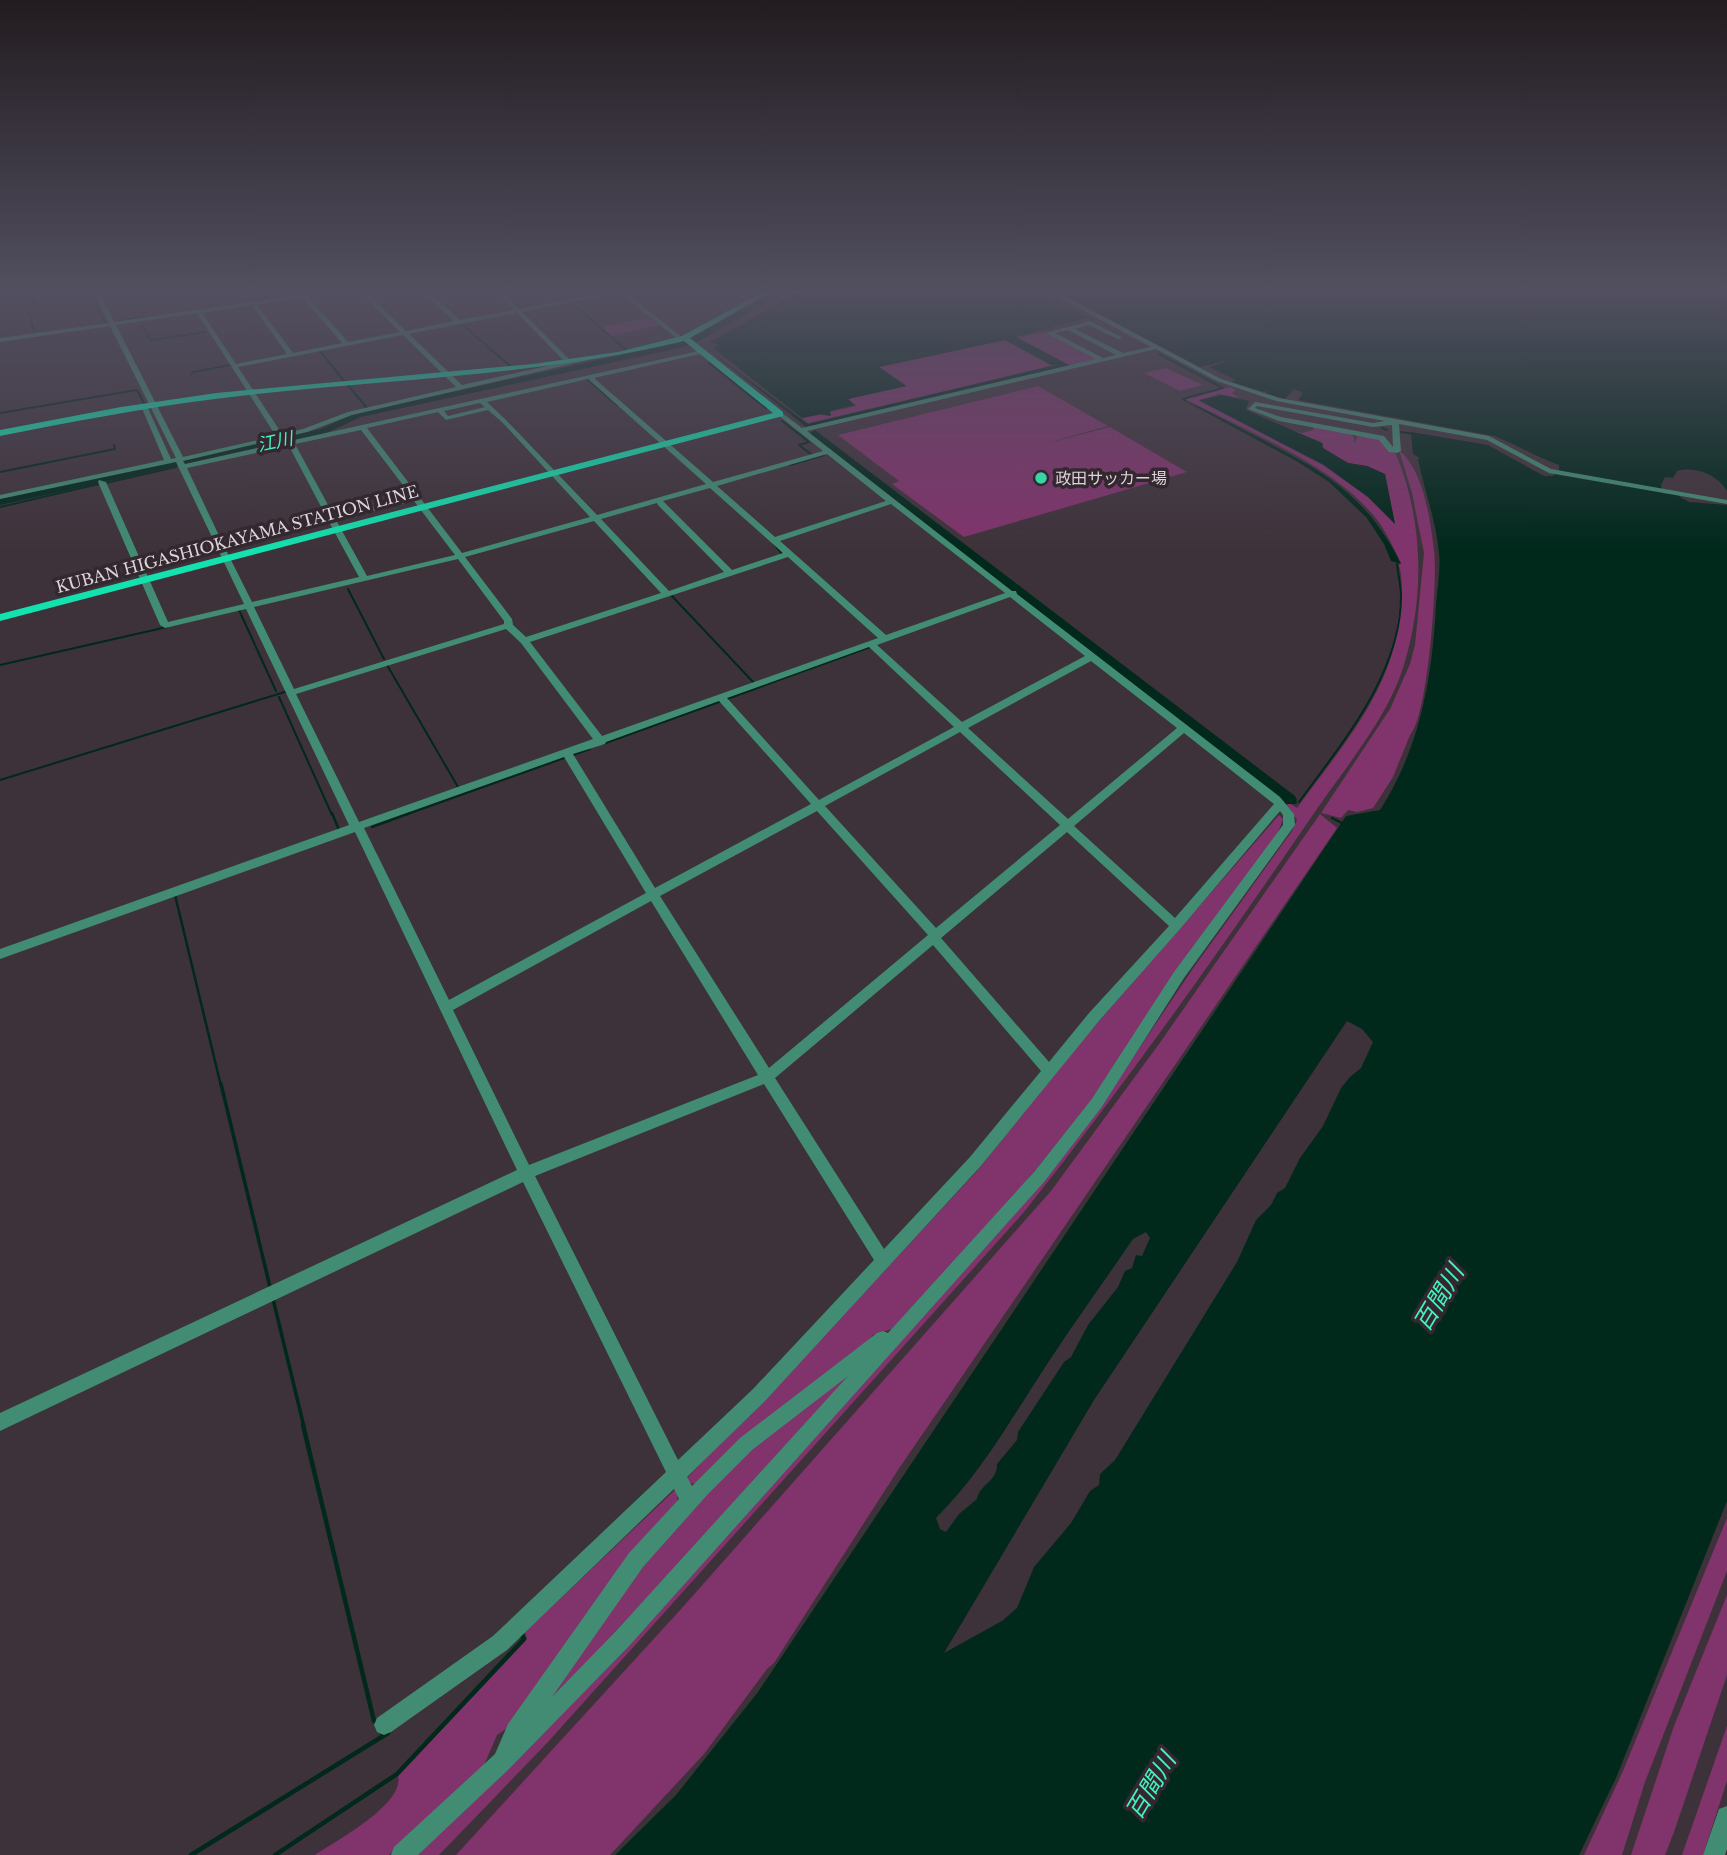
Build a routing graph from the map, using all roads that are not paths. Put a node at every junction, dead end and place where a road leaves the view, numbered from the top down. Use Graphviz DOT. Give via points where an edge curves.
graph roads {
  1 [pos="589,377"];
  2 [pos="134,378"];
  3 [pos="242,378"];
  4 [pos="406,378"];
  5 [pos="451,378"];
  6 [pos="506,378"];
  7 [pos="586,378"];
  8 [pos="735,378"];
  9 [pos="1027,378"];
  10 [pos="1216,378"];
  11 [pos="461,388"];
  12 [pos="251,391"];
  13 [pos="482,401"];
  14 [pos="148,405"];
  15 [pos="490,408"];
  16 [pos="440,410"];
  17 [pos="780,414"];
  18 [pos="1395,422"];
  19 [pos="363,427"];
  20 [pos="803,430"];
  21 [pos="0,433"];
  22 [pos="280,436"];
  23 [pos="291,443"];
  24 [pos="664,444"];
  25 [pos="832,453"];
  26 [pos="177,462"];
  27 [pos="1555,472"];
  28 [pos="554,473"];
  29 [pos="102,483"];
  30 [pos="713,487"];
  31 [pos="0,497"];
  32 [pos="418,501"];
  33 [pos="893,501"];
  34 [pos="1727,502"];
  35 [pos="661,503"];
  36 [pos="0,505"];
  37 [pos="597,519"];
  38 [pos="333,523"];
  39 [pos="773,539"];
  40 [pos="223,554"];
  41 [pos="788,554"];
  42 [pos="462,558"];
  43 [pos="729,572"];
  44 [pos="144,578"];
  45 [pos="363,579"];
  46 [pos="666,593"];
  47 [pos="1015,595"];
  48 [pos="249,608"];
  49 [pos="0,612"];
  50 [pos="0,618"];
  51 [pos="508,625"];
  52 [pos="885,639"];
  53 [pos="524,641"];
  54 [pos="873,646"];
  55 [pos="1092,656"];
  56 [pos="290,691"];
  57 [pos="724,700"];
  58 [pos="959,728"];
  59 [pos="1184,728"];
  60 [pos="601,742"];
  61 [pos="569,755"];
  62 [pos="1280,803"];
  63 [pos="816,806"];
  64 [pos="357,827"];
  65 [pos="1068,827"];
  66 [pos="654,894"];
  67 [pos="1177,926"];
  68 [pos="937,937"];
  69 [pos="0,954"];
  70 [pos="448,1006"];
  71 [pos="1049,1071"];
  72 [pos="769,1080"];
  73 [pos="529,1174"];
  74 [pos="883,1261"];
  75 [pos="890,1344"];
  76 [pos="0,1422"];
  77 [pos="681,1481"];
  78 [pos="384,1725"];
  79 [pos="502,1762"];
  80 [pos="1727,1816"];
  81 [pos="401,1855"];
  82 [pos="1714,1855"];
  1 -- 24 [label="street"];
  2 -- 14 [label="street"];
  3 -- 12 [label="street"];
  4 -- 12 [label="main road"];
  5 -- 11 [label="street"];
  6 -- 11 [label="street"];
  7 -- 13 [label="street"];
  8 -- 17 [label="main road"];
  9 -- 20 [label="street"];
  10 -- 18 [label="street" via="1278,400"];
  11 -- 22 [label="street" via="350,413"];
  12 -- 14 [label="main road"];
  12 -- 22 [label="street"];
  13 -- 15 [label="street"];
  13 -- 16 [label="street"];
  14 -- 21 [label="main road"];
  14 -- 26 [label="street"];
  15 -- 16 [label="street" via="446,418"];
  15 -- 28 [label="street"];
  16 -- 19 [label="street"];
  17 -- 20 [label="street"];
  17 -- 24 [label="main road, KUBAN HIGASHIOKAYAMA STATION LINE"];
  18 -- 18 [label="street" via="1373,425 1255,404 1251,409 1279,419 1381,438 1396,451"];
  18 -- 27 [label="street" via="1489,438"];
  19 -- 23 [label="street"];
  19 -- 32 [label="street"];
  20 -- 25 [label="street"];
  22 -- 26 [label="street"];
  23 -- 26 [label="street"];
  23 -- 38 [label="street"];
  24 -- 28 [label="main road, KUBAN HIGASHIOKAYAMA STATION LINE"];
  24 -- 30 [label="street"];
  25 -- 30 [label="street"];
  25 -- 33 [label="street"];
  26 -- 29 [label="street"];
  26 -- 31 [label="street"];
  26 -- 40 [label="street"];
  27 -- 34 [label="street"];
  28 -- 32 [label="main road, KUBAN HIGASHIOKAYAMA STATION LINE"];
  28 -- 37 [label="street"];
  29 -- 36 [label="street"];
  29 -- 44 [label="street"];
  30 -- 35 [label="street"];
  30 -- 37 [label="street"];
  30 -- 39 [label="street"];
  32 -- 38 [label="main road, KUBAN HIGASHIOKAYAMA STATION LINE"];
  32 -- 42 [label="street"];
  33 -- 39 [label="street"];
  33 -- 47 [label="street"];
  35 -- 37 [label="street"];
  35 -- 43 [label="street"];
  37 -- 42 [label="street"];
  37 -- 46 [label="street"];
  38 -- 40 [label="main road, KUBAN HIGASHIOKAYAMA STATION LINE"];
  38 -- 45 [label="street"];
  39 -- 41 [label="street"];
  40 -- 44 [label="main road, KUBAN HIGASHIOKAYAMA STATION LINE"];
  40 -- 48 [label="street"];
  41 -- 43 [label="street"];
  41 -- 52 [label="street"];
  42 -- 45 [label="street"];
  42 -- 48 [label="street"];
  42 -- 51 [label="street"];
  43 -- 46 [label="street"];
  44 -- 48 [label="street" via="165,625"];
  44 -- 49 [label="main road, KUBAN HIGASHIOKAYAMA STATION LINE"];
  44 -- 50 [label="main road, KUBAN HIGASHIOKAYAMA STATION LINE"];
  45 -- 48 [label="street"];
  46 -- 53 [label="street"];
  47 -- 52 [label="street"];
  47 -- 54 [label="street"];
  47 -- 55 [label="street"];
  48 -- 56 [label="street"];
  51 -- 53 [label="street"];
  51 -- 56 [label="street"];
  52 -- 54 [label="street"];
  53 -- 60 [label="street"];
  54 -- 57 [label="street"];
  54 -- 58 [label="street"];
  55 -- 58 [label="street"];
  55 -- 59 [label="street"];
  56 -- 64 [label="street"];
  57 -- 60 [label="street"];
  57 -- 63 [label="street"];
  58 -- 63 [label="street"];
  58 -- 65 [label="street"];
  59 -- 62 [label="street"];
  59 -- 65 [label="street"];
  60 -- 61 [label="street"];
  61 -- 64 [label="street"];
  61 -- 66 [label="street"];
  62 -- 67 [label="street"];
  62 -- 75 [label="street" via="1289,825 1179,975 1096,1104 1039,1177"];
  63 -- 66 [label="street"];
  63 -- 68 [label="street"];
  64 -- 69 [label="street"];
  64 -- 70 [label="street"];
  65 -- 67 [label="street"];
  65 -- 68 [label="street"];
  66 -- 70 [label="street"];
  66 -- 72 [label="street"];
  67 -- 71 [label="street"];
  68 -- 71 [label="street"];
  68 -- 72 [label="street"];
  70 -- 73 [label="street"];
  71 -- 74 [label="street" via="975,1163"];
  72 -- 73 [label="street"];
  72 -- 74 [label="street"];
  73 -- 76 [label="street"];
  73 -- 77 [label="street"];
  74 -- 77 [label="street"];
  75 -- 77 [label="street" via="883,1339 746,1444"];
  75 -- 79 [label="street" via="623,1638"];
  77 -- 78 [label="street" via="500,1643"];
  77 -- 79 [label="street" via="636,1560 515,1731"];
  79 -- 81 [label="street"];
  80 -- 82 [label="street"];
}
